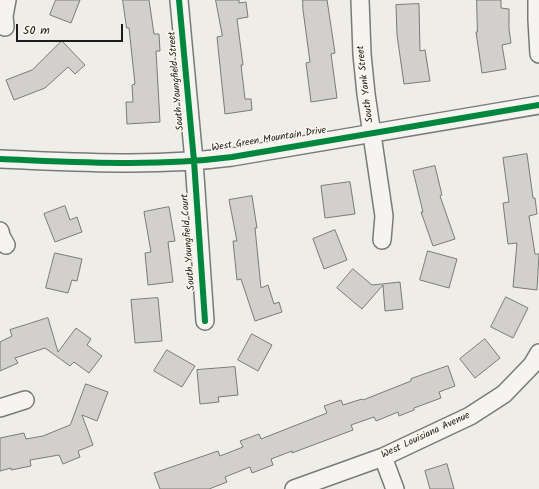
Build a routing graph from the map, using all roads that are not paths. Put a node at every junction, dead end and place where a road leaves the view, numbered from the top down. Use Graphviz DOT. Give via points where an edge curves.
graph roads {
  1 [pos="7,0"];
  2 [pos="179,0"];
  3 [pos="360,0"];
  4 [pos="537,0"];
  5 [pos="5,27"];
  6 [pos="539,54"];
  7 [pos="539,105"];
  8 [pos="372,133"];
  9 [pos="0,159"];
  10 [pos="194,161"];
  11 [pos="382,240"];
  12 [pos="204,321"];
  13 [pos="539,353"];
  14 [pos="25,400"];
  15 [pos="0,408"];
  16 [pos="382,457"];
  17 [pos="294,489"];
  18 [pos="395,489"];
  1 -- 5 [label="street"];
  2 -- 10 [label="street, South Youngfield Street"];
  3 -- 8 [label="street, South Yank Street" via="362,54"];
  4 -- 6 [label="street"];
  7 -- 8 [label="street, West Green Mountain Drive"];
  8 -- 10 [label="street, West Green Mountain Drive"];
  8 -- 11 [label="street, South Yank Street" via="384,216"];
  9 -- 10 [label="street, West Green Mountain Drive" via="125,164"];
  10 -- 12 [label="street, South Youngfield Court"];
  13 -- 16 [label="street, West Louisiana Avenue" via="532,365 504,394 470,416"];
  14 -- 15 [label="street"];
  16 -- 17 [label="street, West Louisiana Avenue"];
  16 -- 18 [label="street"];
}
